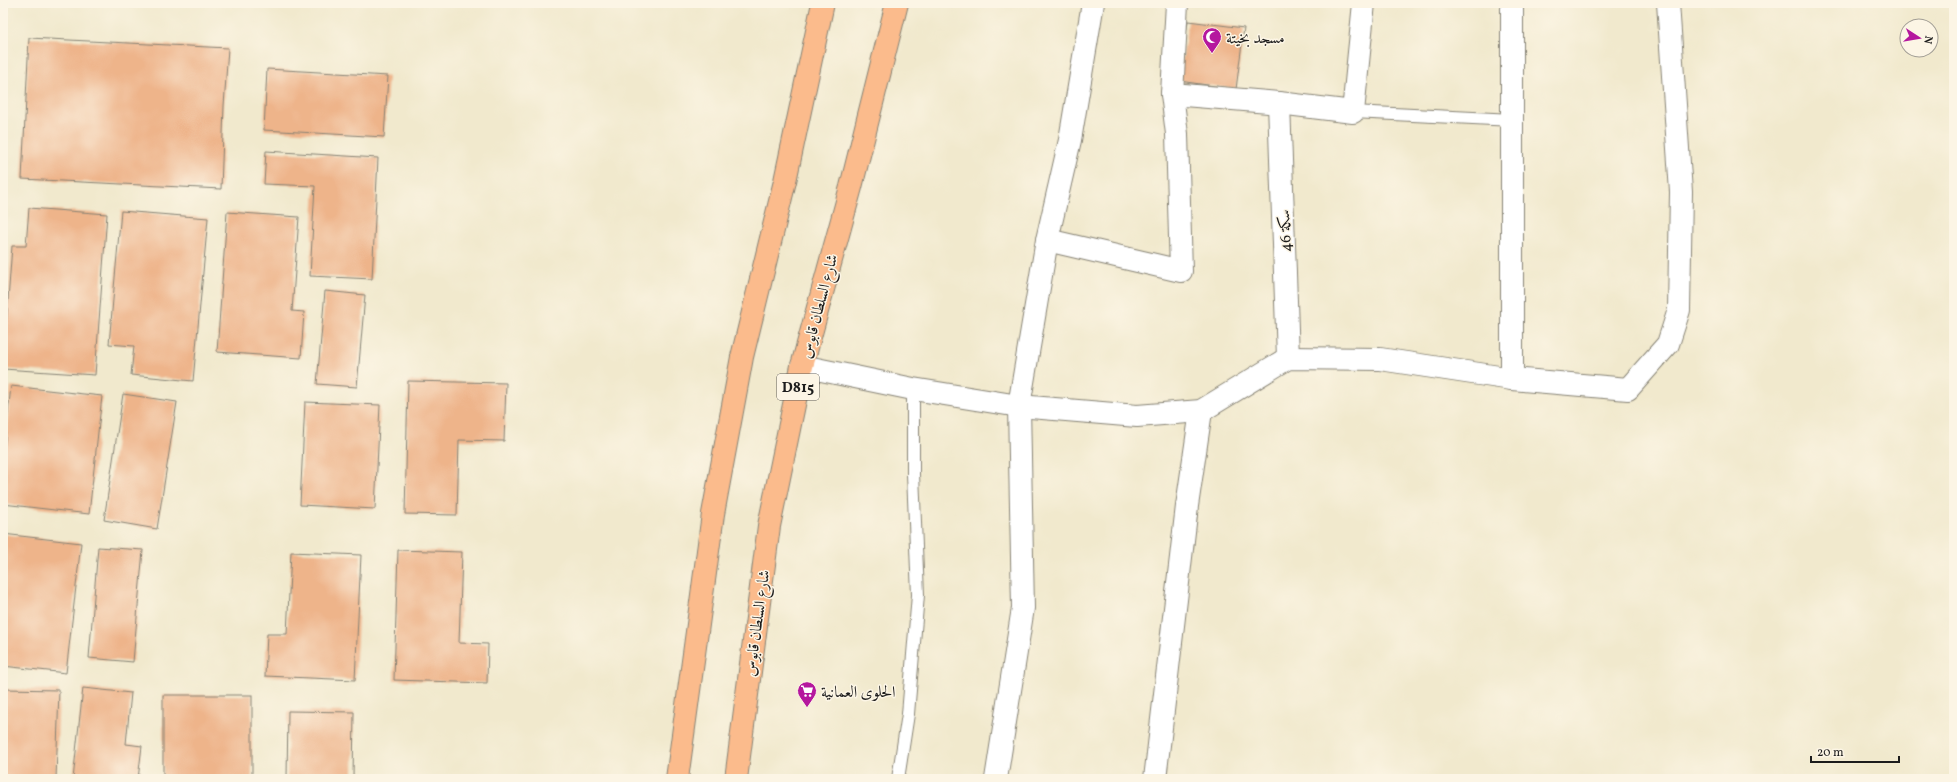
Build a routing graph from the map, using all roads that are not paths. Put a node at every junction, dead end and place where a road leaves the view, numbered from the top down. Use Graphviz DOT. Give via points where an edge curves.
graph roads {
  1 [pos="823,3"];
  2 [pos="897,3"];
  3 [pos="1093,3"];
  4 [pos="1178,3"];
  5 [pos="1364,3"];
  6 [pos="1512,3"];
  7 [pos="1668,3"];
  8 [pos="1172,94"];
  9 [pos="1279,103"];
  10 [pos="1353,112"];
  11 [pos="1513,120"];
  12 [pos="1047,240"];
  13 [pos="1288,358"];
  14 [pos="802,366"];
  15 [pos="1512,379"];
  16 [pos="913,389"];
  17 [pos="1019,406"];
  18 [pos="1201,411"];
  19 [pos="677,779"];
  20 [pos="736,779"];
  21 [pos="898,779"];
  22 [pos="996,779"];
  23 [pos="1155,779"];
  1 -- 19 [label="main road" via="785,181 741,365 713,514"];
  2 -- 14 [label="main road, شارع السلطان قابوس / D815" via="851,187"];
  3 -- 12 [label="street" via="1070,140"];
  4 -- 8 [label="street"];
  5 -- 10 [label="street"];
  6 -- 11 [label="street"];
  7 -- 15 [label="street" via="1681,192 1679,310 1668,344 1628,389"];
  8 -- 9 [label="street"];
  8 -- 12 [label="street" via="1177,134 1181,271"];
  9 -- 10 [label="street"];
  9 -- 13 [label="street, سكة 46"];
  10 -- 11 [label="lane"];
  11 -- 15 [label="street"];
  12 -- 17 [label="street"];
  13 -- 15 [label="street" via="1380,360"];
  13 -- 18 [label="street"];
  14 -- 16 [label="street"];
  14 -- 20 [label="main road, شارع السلطان قابوس / D815" via="770,526"];
  16 -- 17 [label="street"];
  16 -- 21 [label="lane" via="913,474 918,595 908,714"];
  17 -- 18 [label="street" via="1137,416"];
  17 -- 22 [label="street" via="1023,608"];
  18 -- 23 [label="street" via="1187,506"];
}
